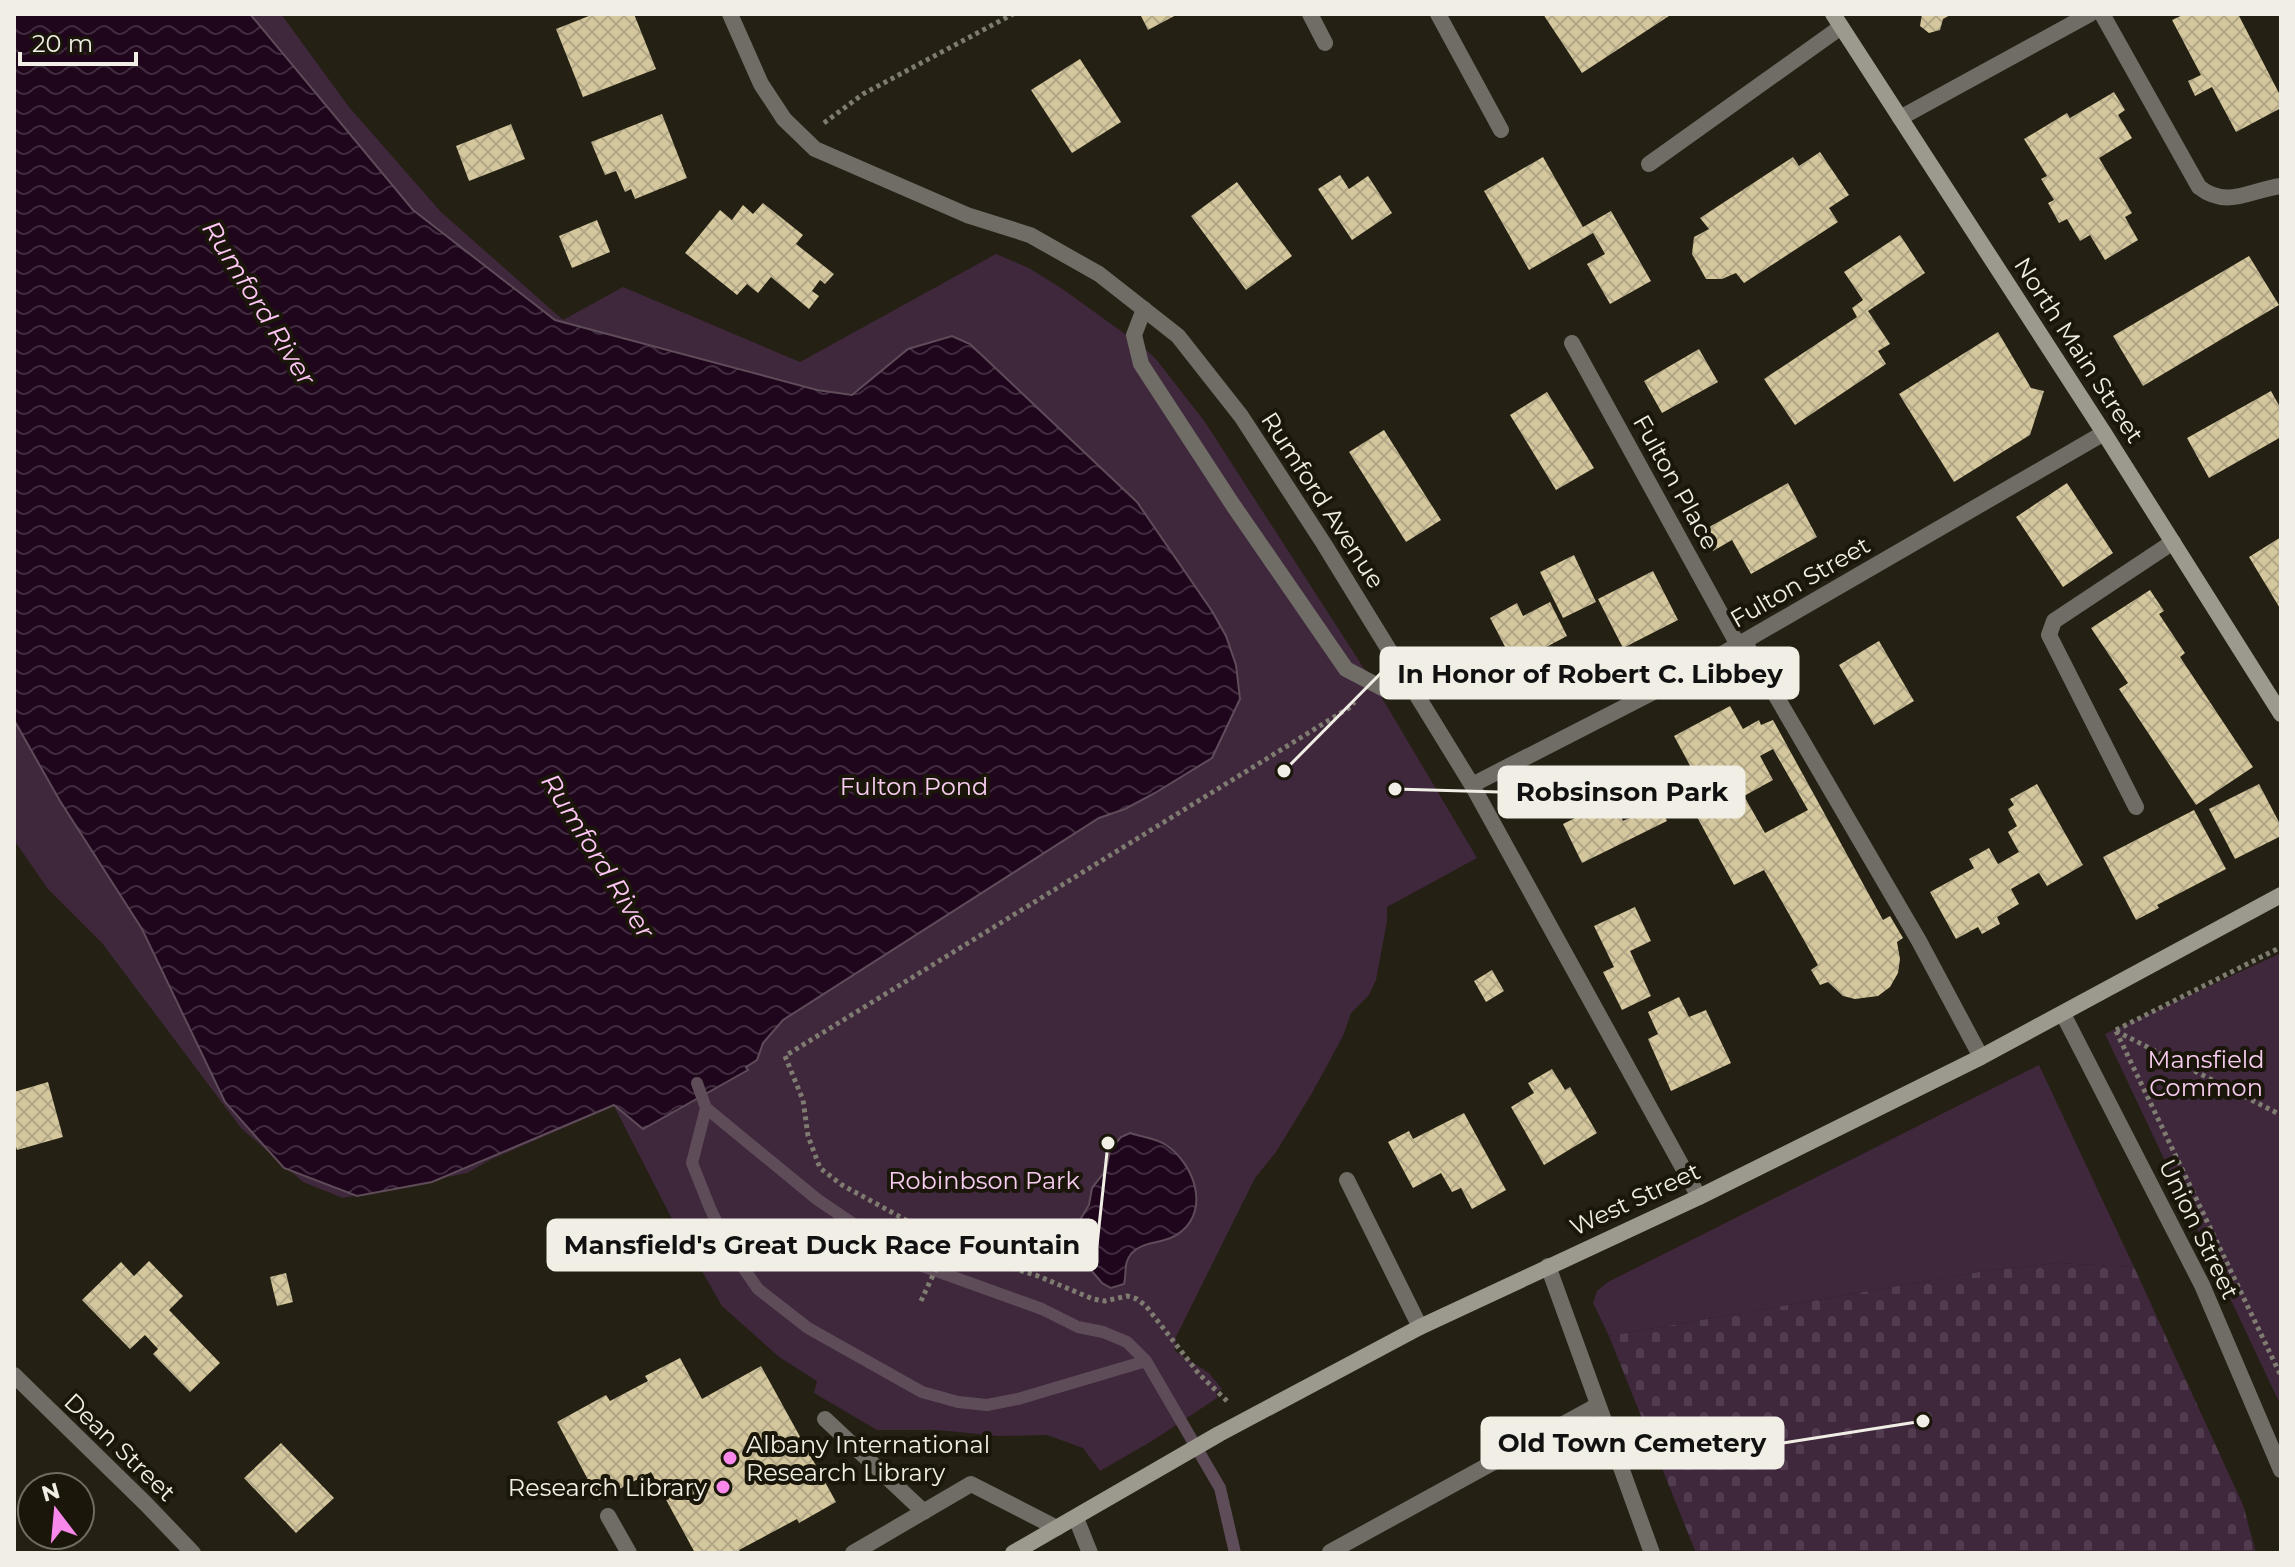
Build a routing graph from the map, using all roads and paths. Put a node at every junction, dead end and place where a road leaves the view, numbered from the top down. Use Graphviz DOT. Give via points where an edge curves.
graph roads {
  1 [pos="730,14"];
  2 [pos="1013,14"];
  3 [pos="1310,14"];
  4 [pos="1438,14"];
  5 [pos="2090,14"];
  6 [pos="2102,14"];
  7 [pos="1837,20"];
  8 [pos="1325,43"];
  9 [pos="1900,118"];
  10 [pos="1501,130"];
  11 [pos="804,138"];
  12 [pos="1649,164"];
  13 [pos="2281,186"];
  14 [pos="1144,309"];
  15 [pos="1572,343"];
  16 [pos="2104,433"];
  17 [pos="2173,542"];
  18 [pos="1741,643"];
  19 [pos="1367,680"];
  20 [pos="1410,685"];
  21 [pos="2281,714"];
  22 [pos="1472,785"];
  23 [pos="2136,807"];
  24 [pos="2281,895"];
  25 [pos="2281,947"];
  26 [pos="2063,1014"];
  27 [pos="2116,1031"];
  28 [pos="1981,1057"];
  29 [pos="2281,1115"];
  30 [pos="1347,1180"];
  31 [pos="1699,1197"];
  32 [pos="948,1243"];
  33 [pos="1548,1266"];
  34 [pos="921,1301"];
  35 [pos="1420,1327"];
  36 [pos="14,1375"];
  37 [pos="2281,1376"];
  38 [pos="1598,1405"];
  39 [pos="825,1419"];
  40 [pos="1243,1422"];
  41 [pos="2281,1470"];
  42 [pos="924,1512"];
  43 [pos="608,1516"];
  44 [pos="1076,1518"];
  45 [pos="1057,1528"];
  46 [pos="1330,1552"];
  47 [pos="193,1553"];
  48 [pos="629,1553"];
  49 [pos="853,1553"];
  50 [pos="1013,1553"];
  51 [pos="1090,1553"];
  52 [pos="1652,1553"];
  1 -- 11 [label="street, Rumford Avenue" via="761,84"];
  2 -- 11 [label="path" via="863,94"];
  3 -- 8 [label="street"];
  4 -- 10 [label="street"];
  5 -- 9 [label="street"];
  6 -- 13 [label="street" via="2199,187 2222,199"];
  7 -- 9 [label="main road, North Main Street"];
  7 -- 12 [label="street"];
  9 -- 16 [label="main road, North Main Street"];
  11 -- 14 [label="street, Rumford Avenue" via="815,149 903,188 1030,235 1099,274"];
  14 -- 19 [label="street" via="1134,335 1141,364 1346,669"];
  14 -- 20 [label="street, Rumford Avenue" via="1178,336 1241,416"];
  15 -- 18 [label="street, Fulton Place"];
  16 -- 17 [label="main road, North Main Street"];
  16 -- 18 [label="street, Fulton Street"];
  17 -- 21 [label="main road, North Main Street"];
  17 -- 23 [label="street" via="2054,621 2049,635"];
  18 -- 22 [label="street, Fulton Street"];
  18 -- 28 [label="street, Fulton Place" via="1919,941"];
  19 -- 20 [label="street" via="1384,689"];
  19 -- 32 [label="path" via="1352,706 785,1056 803,1100 820,1168"];
  20 -- 22 [label="street, Rumford Avenue"];
  22 -- 31 [label="street, Rumford Avenue"];
  24 -- 26 [label="main road, West Street"];
  25 -- 27 [label="path"];
  26 -- 28 [label="main road, West Street"];
  26 -- 41 [label="street, Union Street" via="2202,1285"];
  27 -- 29 [label="path"];
  27 -- 37 [label="path"];
  28 -- 31 [label="main road, West Street"];
  30 -- 35 [label="street"];
  31 -- 33 [label="main road, West Street"];
  32 -- 34 [label="path"];
  32 -- 40 [label="path" via="1093,1299 1137,1299"];
  33 -- 35 [label="main road, West Street"];
  33 -- 38 [label="street"];
  35 -- 40 [label="main road, West Street"];
  36 -- 47 [label="street, Dean Street"];
  38 -- 46 [label="street"];
  38 -- 52 [label="street"];
  39 -- 42 [label="street"];
  40 -- 44 [label="main road, West Street"];
  42 -- 45 [label="street" via="971,1484"];
  42 -- 49 [label="street"];
  43 -- 48 [label="street"];
  44 -- 45 [label="main road, West Street"];
  44 -- 51 [label="street"];
  45 -- 50 [label="main road, West Street"];
}
